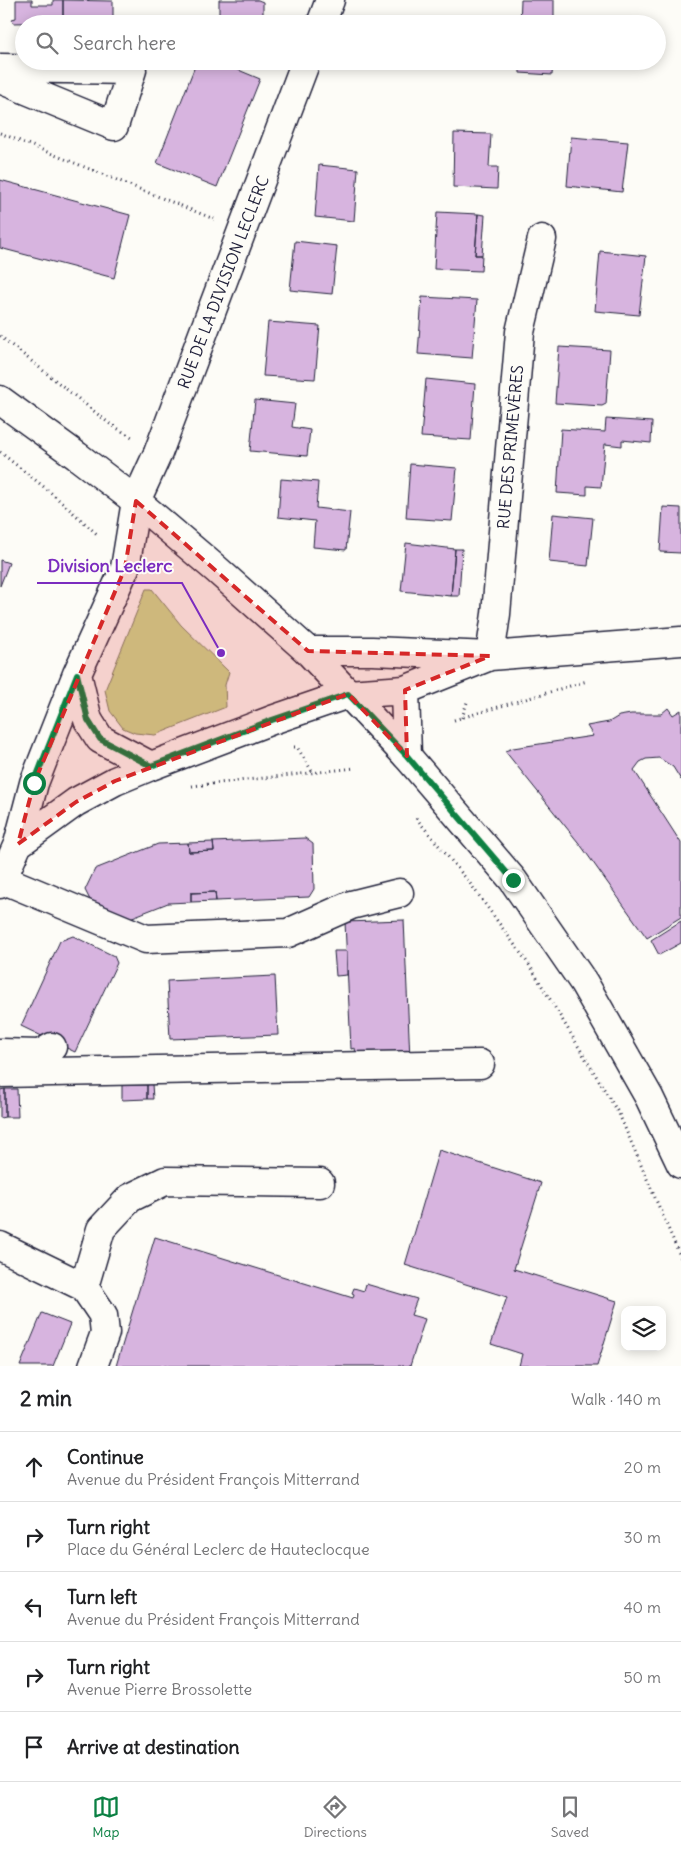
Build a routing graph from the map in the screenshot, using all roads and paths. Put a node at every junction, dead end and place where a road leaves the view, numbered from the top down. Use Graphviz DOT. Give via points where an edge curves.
graph roads {
  1 [pos="330,0"];
  2 [pos="324,15"];
  3 [pos="0,68"];
  4 [pos="15,68"];
  5 [pos="132,70"];
  6 [pos="303,70"];
  7 [pos="0,79"];
  8 [pos="0,133"];
  9 [pos="242,230"];
  10 [pos="542,239"];
  11 [pos="0,336"];
  12 [pos="0,400"];
  13 [pos="0,452"];
  14 [pos="158,453"];
  15 [pos="136,501"];
  16 [pos="125,568"];
  17 [pos="681,641"];
  18 [pos="308,652"];
  19 [pos="490,656"];
  20 [pos="77,674"];
  21 [pos="596,678"];
  22 [pos="405,690"];
  23 [pos="471,691"];
  24 [pos="348,694"];
  25 [pos="462,718"];
  26 [pos="454,720"];
  27 [pos="297,747"];
  28 [pos="407,756"];
  29 [pos="151,766"];
  30 [pos="355,768"];
  31 [pos="313,773"];
  32 [pos="186,786"];
  33 [pos="410,811"];
  34 [pos="18,844"];
  35 [pos="1,882"];
  36 [pos="399,893"];
  37 [pos="52,1047"];
  38 [pos="0,1053"];
  39 [pos="480,1064"];
  40 [pos="0,1073"];
  41 [pos="681,1164"];
  42 [pos="320,1183"];
  43 [pos="0,1246"];
  44 [pos="681,1258"];
  45 [pos="84,1287"];
  46 [pos="93,1366"];
  1 -- 2 [label="street"];
  3 -- 4 [label="street"];
  5 -- 7 [label="street" via="114,126"];
  6 -- 9 [label="street, RUE DE LA DIVISION LECLERC"];
  8 -- 9 [label="path"];
  9 -- 14 [label="street, RUE DE LA DIVISION LECLERC"];
  10 -- 19 [label="street, RUE DES PRIMEVÈRES" via="520,332"];
  11 -- 14 [label="path" via="110,424"];
  12 -- 15 [label="street"];
  13 -- 16 [label="path" via="100,537"];
  14 -- 15 [label="street, RUE DE LA DIVISION LECLERC"];
  15 -- 16 [label="street, RUE DE LA DIVISION LECLERC"];
  15 -- 18 [label="street"];
  16 -- 20 [label="street, RUE DE LA DIVISION LECLERC"];
  17 -- 19 [label="street"];
  18 -- 19 [label="street"];
  18 -- 24 [label="street"];
  19 -- 22 [label="street"];
  20 -- 29 [label="street" via="88,720 100,739"];
  20 -- 34 [label="street, RUE DE LA DIVISION LECLERC" via="34,783"];
  21 -- 25 [label="path"];
  22 -- 24 [label="street"];
  22 -- 28 [label="street"];
  23 -- 25 [label="path"];
  24 -- 28 [label="street"];
  24 -- 29 [label="street"];
  25 -- 26 [label="path"];
  27 -- 31 [label="path"];
  28 -- 41 [label="street" via="513,880 584,983 649,1097"];
  29 -- 34 [label="street" via="76,802"];
  30 -- 31 [label="path"];
  31 -- 32 [label="path"];
  33 -- 44 [label="path" via="469,882 530,966 619,1114"];
  34 -- 35 [label="street, RUE DE LA DIVISION LECLERC"];
  35 -- 36 [label="street" via="146,939 288,933 351,905"];
  37 -- 38 [label="street" via="40,1054"];
  39 -- 40 [label="street"];
  42 -- 45 [label="street" via="165,1181 130,1198 100,1230"];
  43 -- 45 [label="street"];
  45 -- 46 [label="street" via="103,1315 105,1333"];
}
